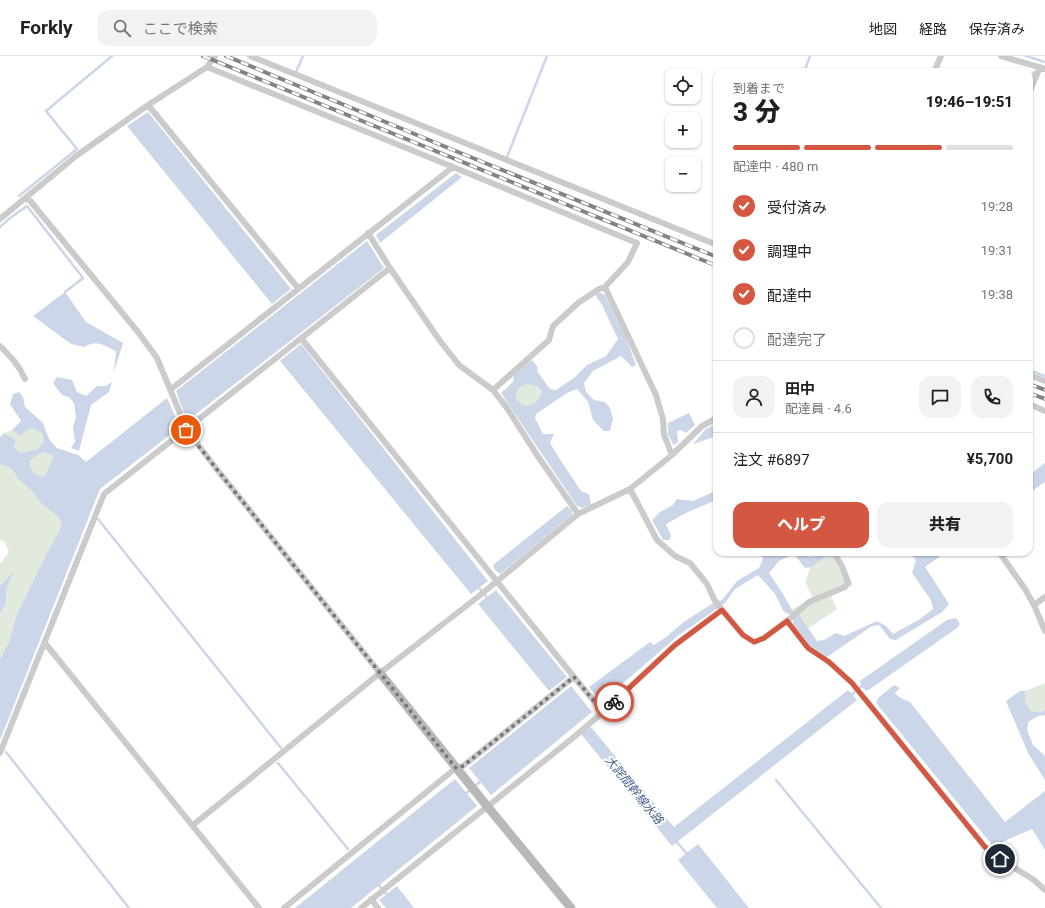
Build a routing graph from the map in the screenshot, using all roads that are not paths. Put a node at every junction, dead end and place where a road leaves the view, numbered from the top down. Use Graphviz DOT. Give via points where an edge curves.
graph roads {
  1 [pos="215,56"];
  2 [pos="250,56"];
  3 [pos="941,56"];
  4 [pos="1001,56"];
  5 [pos="207,67"];
  6 [pos="936,68"];
  7 [pos="1042,68"];
  8 [pos="1033,86"];
  9 [pos="148,105"];
  10 [pos="453,166"];
  11 [pos="27,197"];
  12 [pos="0,219"];
  13 [pos="368,234"];
  14 [pos="713,243"];
  15 [pos="390,268"];
  16 [pos="298,288"];
  17 [pos="602,288"];
  18 [pos="301,338"];
  19 [pos="0,346"];
  20 [pos="1033,376"];
  21 [pos="25,379"];
  22 [pos="1045,381"];
  23 [pos="170,390"];
  24 [pos="493,390"];
  25 [pos="1033,406"];
  26 [pos="1045,411"];
  27 [pos="713,420"];
  28 [pos="186,430"];
  29 [pos="672,455"];
  30 [pos="630,489"];
  31 [pos="578,514"];
  32 [pos="836,556"];
  33 [pos="1002,556"];
  34 [pos="497,581"];
  35 [pos="1045,597"];
  36 [pos="1034,605"];
  37 [pos="722,610"];
  38 [pos="787,621"];
  39 [pos="1045,631"];
  40 [pos="45,643"];
  41 [pos="380,673"];
  42 [pos="574,677"];
  43 [pos="603,712"];
  44 [pos="0,753"];
  45 [pos="456,768"];
  46 [pos="487,806"];
  47 [pos="193,825"];
  48 [pos="1045,890"];
  49 [pos="371,899"];
  50 [pos="259,908"];
  51 [pos="284,908"];
  52 [pos="361,908"];
  53 [pos="378,908"];
  54 [pos="571,908"];
  1 -- 5 [label="street"];
  2 -- 14 [label="street"];
  3 -- 6 [label="street"];
  4 -- 7 [label="street"];
  5 -- 9 [label="street"];
  5 -- 10 [label="street"];
  7 -- 8 [label="street"];
  9 -- 11 [label="street" via="76,156"];
  9 -- 16 [label="street"];
  10 -- 13 [label="street"];
  10 -- 17 [label="street" via="637,243 628,262"];
  11 -- 12 [label="street"];
  11 -- 23 [label="street" via="138,332 157,358"];
  13 -- 15 [label="street"];
  13 -- 16 [label="street"];
  15 -- 18 [label="street"];
  15 -- 24 [label="street" via="440,342 459,365"];
  16 -- 23 [label="street"];
  17 -- 24 [label="street" via="578,303 553,326 549,340"];
  17 -- 29 [label="street" via="656,395 663,419 664,435"];
  18 -- 28 [label="street"];
  18 -- 34 [label="street"];
  19 -- 21 [label="street" via="12,357"];
  20 -- 22 [label="street"];
  23 -- 28 [label="street"];
  24 -- 31 [label="street"];
  25 -- 26 [label="street"];
  27 -- 29 [label="street" via="702,426"];
  28 -- 40 [label="street" via="104,494"];
  28 -- 41 [label="street"];
  29 -- 30 [label="street"];
  30 -- 31 [label="street"];
  30 -- 37 [label="street" via="657,540 675,556 690,563 707,584"];
  31 -- 34 [label="street"];
  32 -- 38 [label="street" via="848,582 845,587 808,602"];
  33 -- 36 [label="street"];
  34 -- 41 [label="street"];
  34 -- 42 [label="street"];
  35 -- 36 [label="street"];
  36 -- 39 [label="street"];
  37 -- 38 [label="street" via="743,635 754,642"];
  37 -- 43 [label="street" via="675,645"];
  38 -- 48 [label="street" via="808,648 829,662 852,683 985,847"];
  40 -- 44 [label="street"];
  40 -- 47 [label="street"];
  41 -- 45 [label="street"];
  41 -- 47 [label="street"];
  42 -- 43 [label="street"];
  42 -- 45 [label="street" via="463,766"];
  43 -- 46 [label="street"];
  45 -- 46 [label="street"];
  45 -- 51 [label="street"];
  46 -- 49 [label="street"];
  46 -- 54 [label="street"];
  47 -- 50 [label="street"];
  49 -- 52 [label="street"];
  49 -- 53 [label="street"];
}
